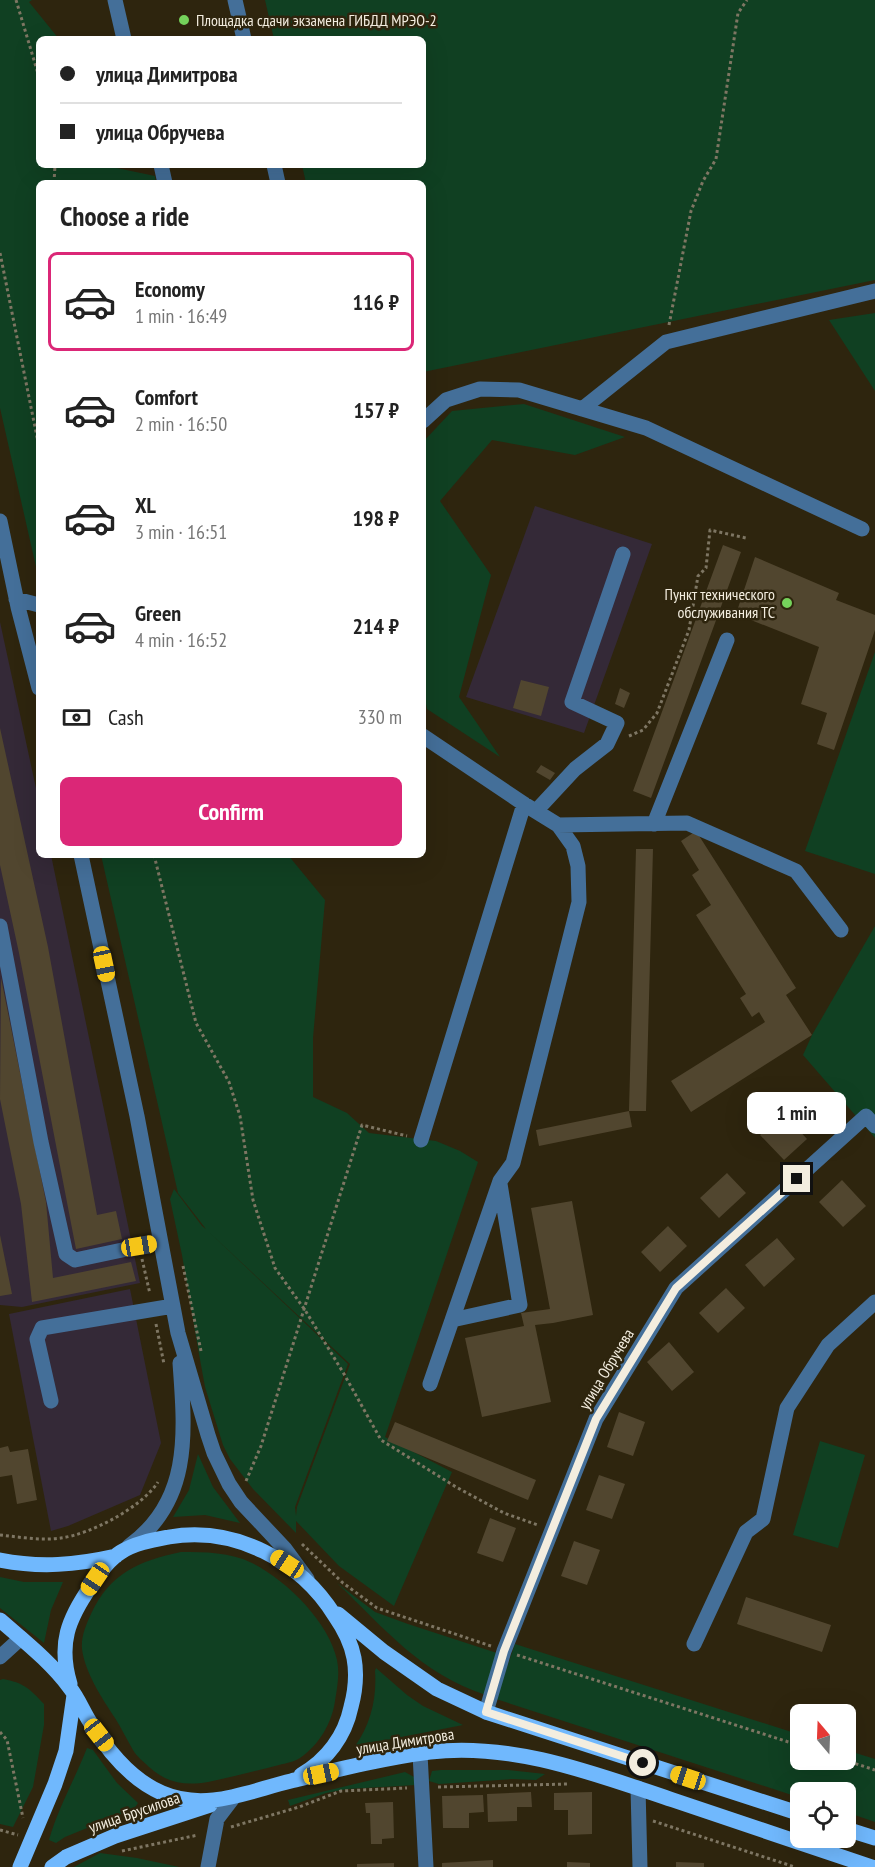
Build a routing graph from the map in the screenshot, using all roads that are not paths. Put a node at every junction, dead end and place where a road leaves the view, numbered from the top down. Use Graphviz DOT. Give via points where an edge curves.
graph roads {
  1 [pos="115,0"];
  2 [pos="235,0"];
  3 [pos="123,36"];
  4 [pos="243,36"];
  5 [pos="875,291"];
  6 [pos="582,409"];
  7 [pos="426,418"];
  8 [pos="0,521"];
  9 [pos="862,529"];
  10 [pos="623,554"];
  11 [pos="16,599"];
  12 [pos="36,603"];
  13 [pos="727,640"];
  14 [pos="36,676"];
  15 [pos="426,738"];
  16 [pos="530,808"];
  17 [pos="654,824"];
  18 [pos="558,825"];
  19 [pos="82,858"];
  20 [pos="0,926"];
  21 [pos="842,930"];
  22 [pos="870,1121"];
  23 [pos="421,1140"];
  24 [pos="500,1181"];
  25 [pos="160,1242"];
  26 [pos="875,1302"];
  27 [pos="173,1306"];
  28 [pos="452,1320"];
  29 [pos="178,1333"];
  30 [pos="430,1384"];
  31 [pos="51,1401"];
  32 [pos="120,1553"];
  33 [pos="0,1560"];
  34 [pos="314,1588"];
  35 [pos="330,1608"];
  36 [pos="0,1620"];
  37 [pos="21,1638"];
  38 [pos="694,1644"];
  39 [pos="0,1657"];
  40 [pos="73,1692"];
  41 [pos="486,1712"];
  42 [pos="420,1754"];
  43 [pos="287,1782"];
  44 [pos="638,1788"];
  45 [pos="233,1798"];
  46 [pos="790,1810"];
  47 [pos="856,1832"];
  48 [pos="875,1838"];
  49 [pos="867,1866"];
  50 [pos="20,1867"];
  51 [pos="52,1867"];
  52 [pos="208,1867"];
  53 [pos="426,1867"];
  54 [pos="640,1867"];
  1 -- 3 [label="street"];
  2 -- 4 [label="street"];
  5 -- 6 [label="street" via="666,342"];
  6 -- 7 [label="street" via="519,390 480,389 446,400"];
  6 -- 9 [label="street" via="646,428"];
  8 -- 11 [label="street"];
  10 -- 16 [label="street" via="572,702 617,723 607,744"];
  11 -- 12 [label="street"];
  11 -- 14 [label="street"];
  13 -- 17 [label="street"];
  15 -- 16 [label="street"];
  16 -- 18 [label="street"];
  16 -- 23 [label="street"];
  17 -- 18 [label="street"];
  17 -- 21 [label="street" via="687,823 796,871"];
  18 -- 24 [label="street" via="573,846 579,902 513,1163"];
  19 -- 25 [label="street"];
  20 -- 25 [label="street" via="66,1254 75,1260"];
  22 -- 41 [label="street, улица Обручева" via="676,1288 596,1419 504,1651"];
  24 -- 28 [label="street"];
  24 -- 28 [label="street" via="520,1305"];
  25 -- 27 [label="street"];
  26 -- 38 [label="street" via="828,1345 787,1408 763,1519 746,1532"];
  27 -- 29 [label="street"];
  27 -- 31 [label="street" via="42,1328 37,1339"];
  28 -- 30 [label="street"];
  29 -- 32 [label="street" via="184,1428 181,1467 156,1522"];
  29 -- 34 [label="street" via="208,1435 228,1484"];
  32 -- 33 [label="main road, улица Димитрова" via="51,1566"];
  32 -- 34 [label="main road, улица Димитрова" via="176,1536 225,1538 274,1556"];
  32 -- 40 [label="main road, улица Димитрова" via="95,1579 70,1620 65,1656"];
  34 -- 35 [label="main road, улица Димитрова"];
  35 -- 41 [label="main road, улица Димитрова" via="437,1689"];
  35 -- 43 [label="main road, улица Димитрова" via="346,1635 354,1660 350,1715 343,1733 326,1755"];
  36 -- 37 [label="main road, улица Димитрова"];
  37 -- 39 [label="street"];
  37 -- 40 [label="main road, улица Димитрова"];
  40 -- 45 [label="main road, улица Димитрова" via="99,1735 140,1780 179,1798"];
  40 -- 50 [label="main road" via="66,1751"];
  41 -- 46 [label="main road, улица Димитрова"];
  42 -- 43 [label="main road, улица Димитрова"];
  42 -- 44 [label="main road, улица Димитрова" via="461,1750 511,1753"];
  42 -- 53 [label="street"];
  43 -- 45 [label="main road, улица Димитрова"];
  44 -- 49 [label="main road, улица Димитрова"];
  44 -- 54 [label="street"];
  45 -- 51 [label="main road, улица Брусилова" via="115,1836"];
  45 -- 52 [label="street" via="217,1819"];
  47 -- 48 [label="main road"];
}
